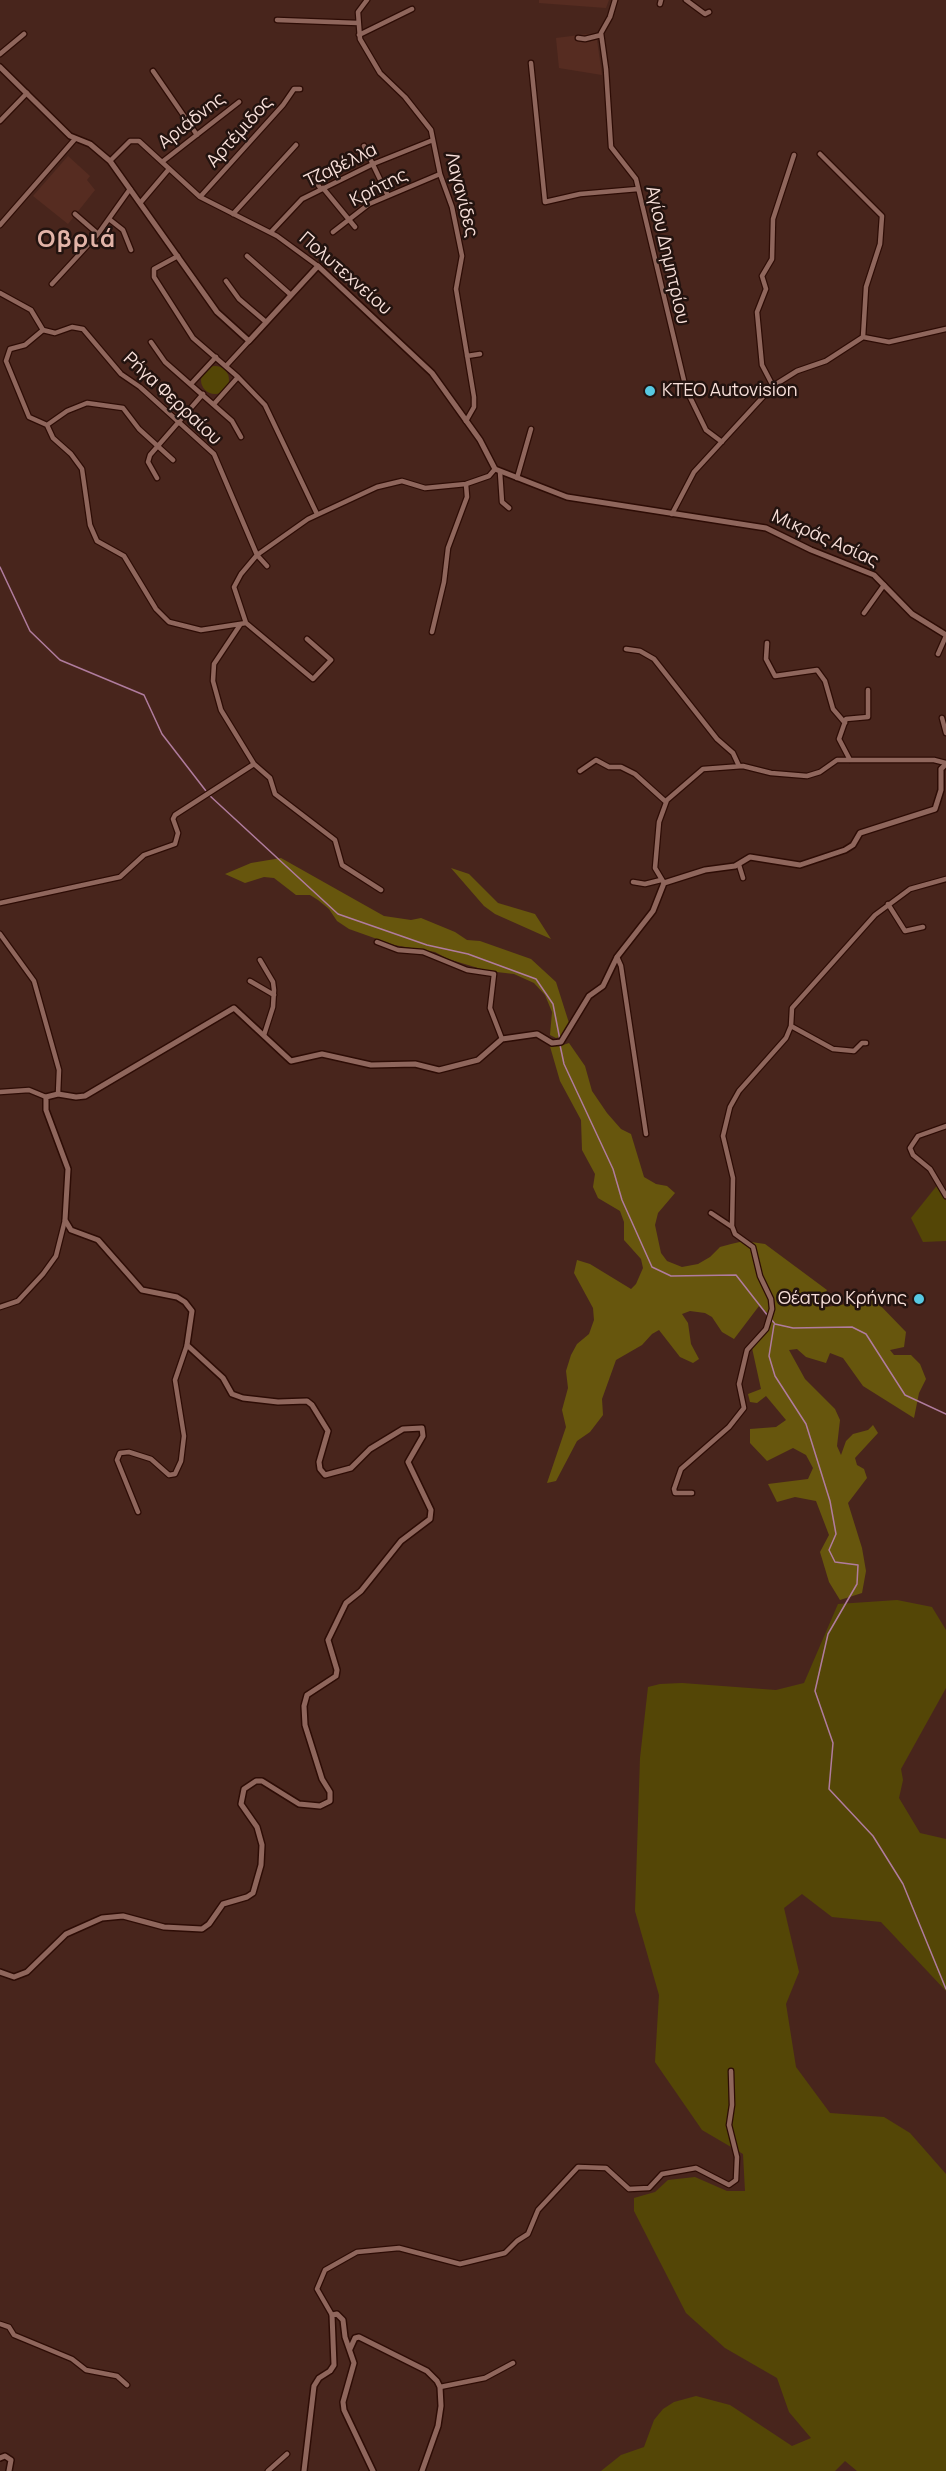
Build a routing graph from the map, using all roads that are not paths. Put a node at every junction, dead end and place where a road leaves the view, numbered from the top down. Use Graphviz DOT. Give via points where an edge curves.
graph roads {
  1 [pos="367,0"];
  2 [pos="615,0"];
  3 [pos="686,0"];
  4 [pos="412,9"];
  5 [pos="709,12"];
  6 [pos="278,20"];
  7 [pos="358,23"];
  8 [pos="24,34"];
  9 [pos="359,35"];
  10 [pos="601,35"];
  11 [pos="578,38"];
  12 [pos="0,54"];
  13 [pos="531,63"];
  14 [pos="0,68"];
  15 [pos="153,71"];
  16 [pos="300,89"];
  17 [pos="27,93"];
  18 [pos="239,102"];
  19 [pos="0,121"];
  20 [pos="197,135"];
  21 [pos="75,139"];
  22 [pos="434,140"];
  23 [pos="296,145"];
  24 [pos="364,146"];
  25 [pos="820,154"];
  26 [pos="794,155"];
  27 [pos="110,161"];
  28 [pos="162,162"];
  29 [pos="373,165"];
  30 [pos="169,169"];
  31 [pos="310,174"];
  32 [pos="440,174"];
  33 [pos="131,188"];
  34 [pos="322,188"];
  35 [pos="638,189"];
  36 [pos="388,196"];
  37 [pos="200,197"];
  38 [pos="141,202"];
  39 [pos="75,214"];
  40 [pos="233,214"];
  41 [pos="109,219"];
  42 [pos="348,219"];
  43 [pos="0,225"];
  44 [pos="355,227"];
  45 [pos="333,231"];
  46 [pos="271,232"];
  47 [pos="98,234"];
  48 [pos="131,250"];
  49 [pos="178,256"];
  50 [pos="247,256"];
  51 [pos="318,266"];
  52 [pos="226,281"];
  53 [pos="52,284"];
  54 [pos="0,293"];
  55 [pos="291,295"];
  56 [pos="266,322"];
  57 [pos="946,329"];
  58 [pos="43,330"];
  59 [pos="863,338"];
  60 [pos="249,341"];
  61 [pos="151,342"];
  62 [pos="480,354"];
  63 [pos="468,356"];
  64 [pos="216,357"];
  65 [pos="226,366"];
  66 [pos="238,376"];
  67 [pos="191,384"];
  68 [pos="773,386"];
  69 [pos="202,394"];
  70 [pos="214,404"];
  71 [pos="178,421"];
  72 [pos="466,421"];
  73 [pos="47,425"];
  74 [pos="531,429"];
  75 [pos="241,437"];
  76 [pos="722,442"];
  77 [pos="157,446"];
  78 [pos="173,460"];
  79 [pos="498,471"];
  80 [pos="157,478"];
  81 [pos="517,478"];
  82 [pos="466,484"];
  83 [pos="509,508"];
  84 [pos="317,514"];
  85 [pos="672,514"];
  86 [pos="257,555"];
  87 [pos="267,566"];
  88 [pos="884,585"];
  89 [pos="864,613"];
  90 [pos="246,623"];
  91 [pos="240,625"];
  92 [pos="432,632"];
  93 [pos="946,636"];
  94 [pos="307,639"];
  95 [pos="767,643"];
  96 [pos="626,649"];
  97 [pos="938,654"];
  98 [pos="868,690"];
  99 [pos="942,718"];
  100 [pos="845,723"];
  101 [pos="946,733"];
  102 [pos="850,760"];
  103 [pos="254,764"];
  104 [pos="946,764"];
  105 [pos="739,766"];
  106 [pos="580,771"];
  107 [pos="943,784"];
  108 [pos="666,802"];
  109 [pos="739,865"];
  110 [pos="743,878"];
  111 [pos="946,879"];
  112 [pos="662,881"];
  113 [pos="633,882"];
  114 [pos="381,890"];
  115 [pos="0,903"];
  116 [pos="888,904"];
  117 [pos="923,927"];
  118 [pos="0,934"];
  119 [pos="377,942"];
  120 [pos="617,957"];
  121 [pos="260,960"];
  122 [pos="250,981"];
  123 [pos="274,995"];
  124 [pos="792,1026"];
  125 [pos="264,1035"];
  126 [pos="502,1039"];
  127 [pos="866,1043"];
  128 [pos="0,1092"];
  129 [pos="58,1094"];
  130 [pos="46,1097"];
  131 [pos="946,1126"];
  132 [pos="646,1134"];
  133 [pos="946,1196"];
  134 [pos="711,1213"];
  135 [pos="65,1220"];
  136 [pos="732,1227"];
  137 [pos="0,1307"];
  138 [pos="187,1345"];
  139 [pos="692,1492"];
  140 [pos="138,1512"];
  141 [pos="0,1972"];
  142 [pos="730,2071"];
  143 [pos="332,2315"];
  144 [pos="0,2324"];
  145 [pos="350,2349"];
  146 [pos="513,2363"];
  147 [pos="128,2385"];
  148 [pos="440,2387"];
  149 [pos="287,2454"];
  150 [pos="0,2458"];
  151 [pos="9,2471"];
  152 [pos="268,2471"];
  153 [pos="304,2471"];
  154 [pos="373,2471"];
  155 [pos="422,2471"];
  1 -- 7 [label="street, Λαγανίδες" via="359,10"];
  2 -- 10 [label="street"];
  3 -- 5 [label="street" via="705,14"];
  4 -- 9 [label="street"];
  6 -- 7 [label="street"];
  7 -- 9 [label="street, Λαγανίδες"];
  8 -- 12 [label="street"];
  9 -- 22 [label="street, Λαγανίδες" via="380,73 413,106"];
  10 -- 11 [label="street"];
  10 -- 35 [label="street, Αγίου Δημητρίου" via="611,147 633,172"];
  13 -- 35 [label="street" via="545,202 580,194"];
  14 -- 17 [label="street"];
  15 -- 20 [label="street"];
  16 -- 37 [label="street, Αρτέμιδος" via="292,91"];
  17 -- 19 [label="street"];
  17 -- 21 [label="street"];
  18 -- 20 [label="street, Αριάδνης"];
  20 -- 28 [label="street, Αριάδνης"];
  21 -- 27 [label="street" via="90,144"];
  21 -- 43 [label="street"];
  22 -- 29 [label="street, Τζαβέλλα"];
  22 -- 32 [label="street, Λαγανίδες"];
  23 -- 40 [label="street"];
  24 -- 29 [label="street"];
  25 -- 59 [label="street" via="882,216 880,244 866,287"];
  26 -- 68 [label="street" via="773,219 772,260 762,276 766,289 757,312 762,365"];
  27 -- 28 [label="street, Πολυτεχνείου" via="135,139"];
  27 -- 33 [label="street"];
  28 -- 30 [label="street, Πολυτεχνείου"];
  29 -- 34 [label="street, Τζαβέλλα"];
  29 -- 36 [label="street"];
  30 -- 37 [label="street, Πολυτεχνείου"];
  30 -- 38 [label="street"];
  31 -- 34 [label="street"];
  32 -- 36 [label="street, Κρήτης"];
  32 -- 63 [label="street, Λαγανίδες" via="452,207 462,256 456,289"];
  33 -- 38 [label="street"];
  33 -- 41 [label="street"];
  34 -- 42 [label="street"];
  34 -- 46 [label="street, Τζαβέλλα" via="295,204"];
  35 -- 76 [label="street, Αγίου Δημητρίου" via="682,379 706,430"];
  36 -- 42 [label="street, Κρήτης"];
  37 -- 40 [label="street, Πολυτεχνείου"];
  38 -- 49 [label="street"];
  39 -- 47 [label="street"];
  40 -- 46 [label="street, Πολυτεχνείου"];
  41 -- 47 [label="street"];
  41 -- 48 [label="street" via="123,230"];
  42 -- 44 [label="street"];
  42 -- 45 [label="street, Κρήτης"];
  46 -- 51 [label="street, Πολυτεχνείου"];
  47 -- 53 [label="street"];
  49 -- 60 [label="street" via="219,314"];
  49 -- 64 [label="street" via="154,269 154,277 193,338"];
  50 -- 55 [label="street"];
  51 -- 55 [label="street"];
  51 -- 72 [label="street, Πολυτεχνείου" via="432,373"];
  52 -- 56 [label="street" via="239,299"];
  54 -- 58 [label="street" via="28,307"];
  55 -- 56 [label="street"];
  56 -- 60 [label="street"];
  57 -- 59 [label="street" via="889,342"];
  58 -- 71 [label="street, Ρήγα Φερραίου" via="55,333 82,328 121,374"];
  58 -- 73 [label="street" via="25,345 10,349 6,362 28,417"];
  59 -- 68 [label="street"];
  60 -- 65 [label="street"];
  61 -- 67 [label="street" via="163,360"];
  62 -- 63 [label="street"];
  63 -- 72 [label="street, Λαγανίδες" via="474,402"];
  64 -- 65 [label="street"];
  64 -- 67 [label="street"];
  65 -- 66 [label="street"];
  66 -- 70 [label="street"];
  66 -- 84 [label="street" via="268,410"];
  67 -- 69 [label="street"];
  68 -- 76 [label="street"];
  69 -- 70 [label="street"];
  69 -- 71 [label="street"];
  70 -- 75 [label="street" via="233,422"];
  71 -- 77 [label="street"];
  71 -- 86 [label="street, Ρήγα Φερραίου" via="214,454"];
  72 -- 79 [label="street, Πολυτεχνείου"];
  73 -- 77 [label="street" via="87,403 120,408"];
  73 -- 91 [label="street" via="53,438 82,469 92,533 97,541 124,556 160,614 169,622 195,629"];
  74 -- 81 [label="street"];
  76 -- 85 [label="street" via="694,472"];
  77 -- 78 [label="street"];
  77 -- 80 [label="street" via="148,460"];
  79 -- 81 [label="street"];
  79 -- 82 [label="street"];
  79 -- 83 [label="street" via="502,502"];
  81 -- 85 [label="street" via="567,497"];
  82 -- 84 [label="street" via="433,488 393,482"];
  82 -- 92 [label="street" via="467,497 448,548"];
  84 -- 86 [label="street"];
  85 -- 88 [label="street, Μικράς Ασίας" via="766,528 868,572"];
  86 -- 87 [label="street, Ρήγα Φερραίου"];
  86 -- 90 [label="street" via="234,588"];
  88 -- 89 [label="street"];
  88 -- 93 [label="street, Μικράς Ασίας" via="912,614"];
  90 -- 91 [label="street"];
  90 -- 94 [label="street" via="313,679 331,660"];
  91 -- 103 [label="street" via="215,660 213,681 219,705"];
  93 -- 97 [label="street"];
  95 -- 100 [label="street" via="766,659 775,676 817,670 825,681 833,709"];
  96 -- 105 [label="street" via="654,659 717,739 732,751"];
  98 -- 100 [label="street" via="868,717 846,718"];
  99 -- 101 [label="street"];
  100 -- 102 [label="street" via="839,739"];
  102 -- 104 [label="street" via="934,760"];
  102 -- 105 [label="street" via="836,760 807,776"];
  103 -- 114 [label="street" via="270,778 275,794 335,840 342,865"];
  103 -- 115 [label="street" via="175,815 175,844 144,855 120,877"];
  104 -- 107 [label="street" via="941,769"];
  105 -- 108 [label="street" via="701,770"];
  106 -- 108 [label="street" via="596,760 609,767 621,767 635,774"];
  107 -- 109 [label="street" via="935,809 860,833 845,850 806,864 750,857"];
  108 -- 112 [label="street" via="655,856 655,868"];
  109 -- 110 [label="street"];
  109 -- 112 [label="street"];
  111 -- 116 [label="street" via="913,888"];
  112 -- 113 [label="street"];
  112 -- 120 [label="street" via="653,911"];
  116 -- 117 [label="street" via="905,931"];
  116 -- 124 [label="street" via="792,1008"];
  118 -- 129 [label="street" via="34,981 59,1070"];
  119 -- 126 [label="street" via="398,950 423,952 467,970 494,974 490,1008"];
  120 -- 126 [label="street" via="603,986 589,996 559,1043 537,1034"];
  120 -- 132 [label="street"];
  121 -- 123 [label="street" via="273,982"];
  122 -- 123 [label="street"];
  123 -- 125 [label="street"];
  124 -- 127 [label="street" via="833,1049 854,1051"];
  124 -- 136 [label="street" via="734,1099 727,1117 723,1137 733,1178"];
  125 -- 126 [label="street" via="291,1061 322,1054 371,1065 415,1064 439,1070 478,1060"];
  125 -- 129 [label="street" via="239,1011 231,1009 85,1096"];
  128 -- 130 [label="street" via="29,1090"];
  129 -- 130 [label="street"];
  130 -- 135 [label="street" via="46,1110 68,1169"];
  131 -- 133 [label="street" via="918,1136 910,1148 930,1168"];
  134 -- 136 [label="street"];
  135 -- 137 [label="street" via="56,1256 43,1274 18,1301"];
  135 -- 138 [label="street" via="74,1233 98,1240 142,1290 185,1302 192,1311"];
  136 -- 139 [label="street" via="753,1247 772,1309 766,1329 747,1350 739,1384 744,1408 729,1427 681,1469 675,1493"];
  138 -- 140 [label="street" via="176,1380 184,1436 175,1474 169,1475 151,1459 129,1452 120,1454 117,1460"];
  138 -- 141 [label="street" via="222,1378 232,1394 261,1401 309,1402 328,1431 319,1462 325,1475 351,1468 370,1449 403,1429 422,1428 423,1436 408,1462 431,1515 401,1541 361,1591 346,1603 328,1640 336,1676 307,1695 305,1725 330,1801 320,1806 299,1804 262,1781 244,1789 241,1804 257,1827 262,1845 253,1893 223,1904 202,1929 164,1927 123,1916 102,1918 66,1934 27,1972 14,1977"];
  142 -- 143 [label="street" via="729,2125 737,2157 736,2180 729,2185 696,2168 662,2174 649,2188 629,2189 606,2168 578,2167 538,2210 528,2234 505,2253 460,2264 399,2248 357,2252 325,2270 317,2289"];
  143 -- 145 [label="street" via="343,2319"];
  143 -- 153 [label="street" via="333,2365 314,2386"];
  144 -- 147 [label="street" via="9,2327 14,2335 72,2359 87,2370 117,2376"];
  145 -- 148 [label="street" via="359,2337 427,2371"];
  145 -- 154 [label="street" via="354,2363 344,2410"];
  146 -- 148 [label="street" via="485,2378"];
  148 -- 155 [label="street" via="438,2426"];
  149 -- 152 [label="street"];
  150 -- 151 [label="street" via="11,2460"];
}
